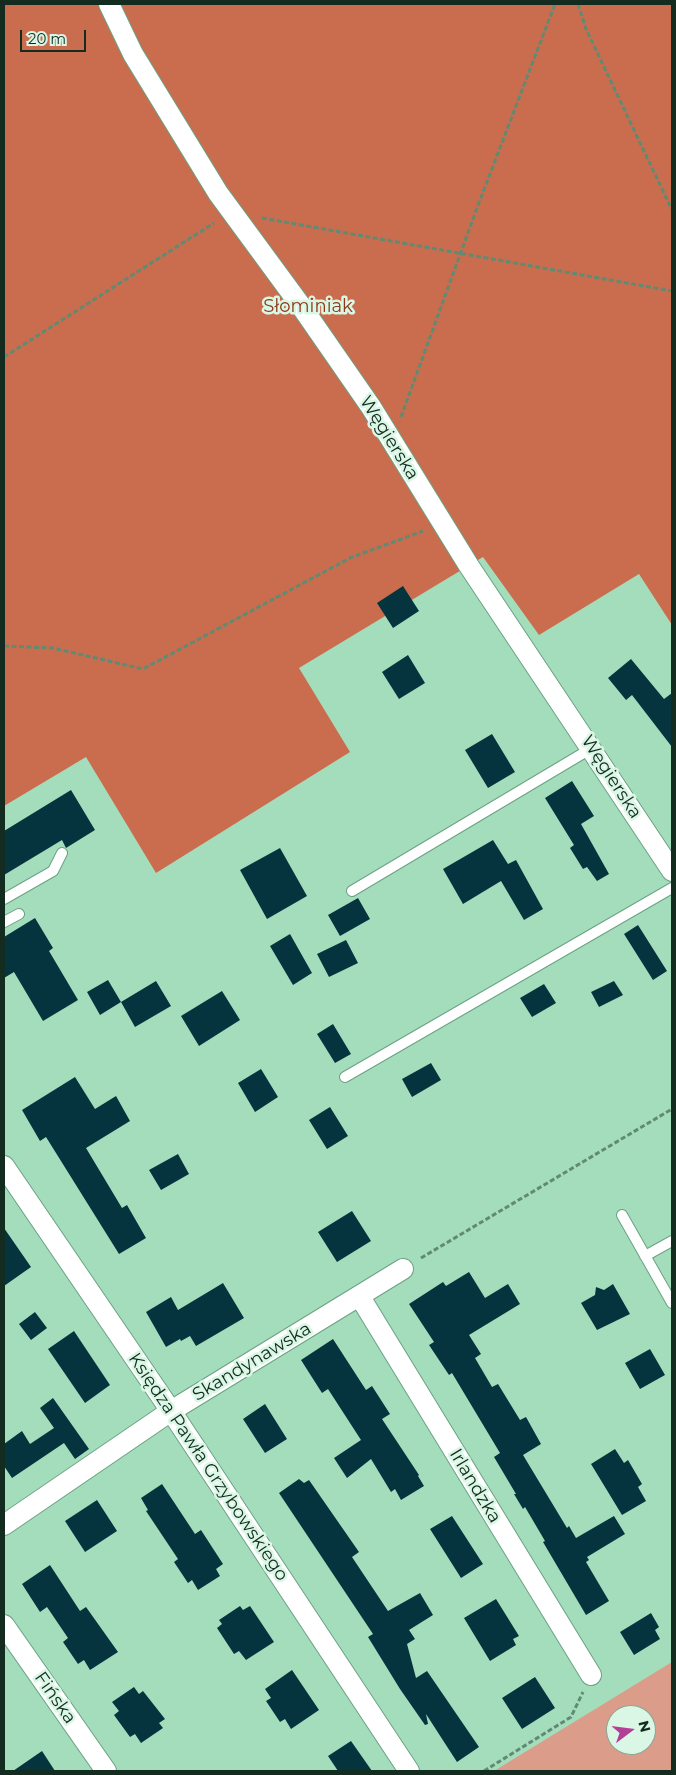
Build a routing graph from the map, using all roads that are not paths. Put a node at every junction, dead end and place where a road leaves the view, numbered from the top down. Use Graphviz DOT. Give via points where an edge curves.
graph roads {
  1 [pos="110,4"];
  2 [pos="592,748"];
  3 [pos="62,853"];
  4 [pos="672,872"];
  5 [pos="672,888"];
  6 [pos="352,891"];
  7 [pos="4,898"];
  8 [pos="19,914"];
  9 [pos="4,922"];
  10 [pos="345,1077"];
  11 [pos="4,1166"];
  12 [pos="622,1215"];
  13 [pos="672,1241"];
  14 [pos="646,1256"];
  15 [pos="403,1269"];
  16 [pos="360,1297"];
  17 [pos="672,1303"];
  18 [pos="172,1412"];
  19 [pos="4,1525"];
  20 [pos="4,1625"];
  21 [pos="591,1675"];
  22 [pos="106,1771"];
  23 [pos="409,1771"];
  1 -- 2 [label="street, Węgierska" via="133,54 232,212 301,306"];
  2 -- 4 [label="street, Węgierska"];
  2 -- 6 [label="lane"];
  3 -- 7 [label="lane" via="53,871"];
  5 -- 10 [label="lane"];
  8 -- 9 [label="lane"];
  11 -- 18 [label="street, Księdza Pawła Grzybowskiego"];
  12 -- 14 [label="lane"];
  13 -- 14 [label="lane"];
  14 -- 17 [label="lane"];
  15 -- 16 [label="street, Skandynawska"];
  16 -- 18 [label="street, Skandynawska"];
  16 -- 21 [label="street, Irlandzka"];
  18 -- 19 [label="street, Skandynawska"];
  18 -- 23 [label="street, Księdza Pawła Grzybowskiego"];
  20 -- 22 [label="street, Fińska"];
}
